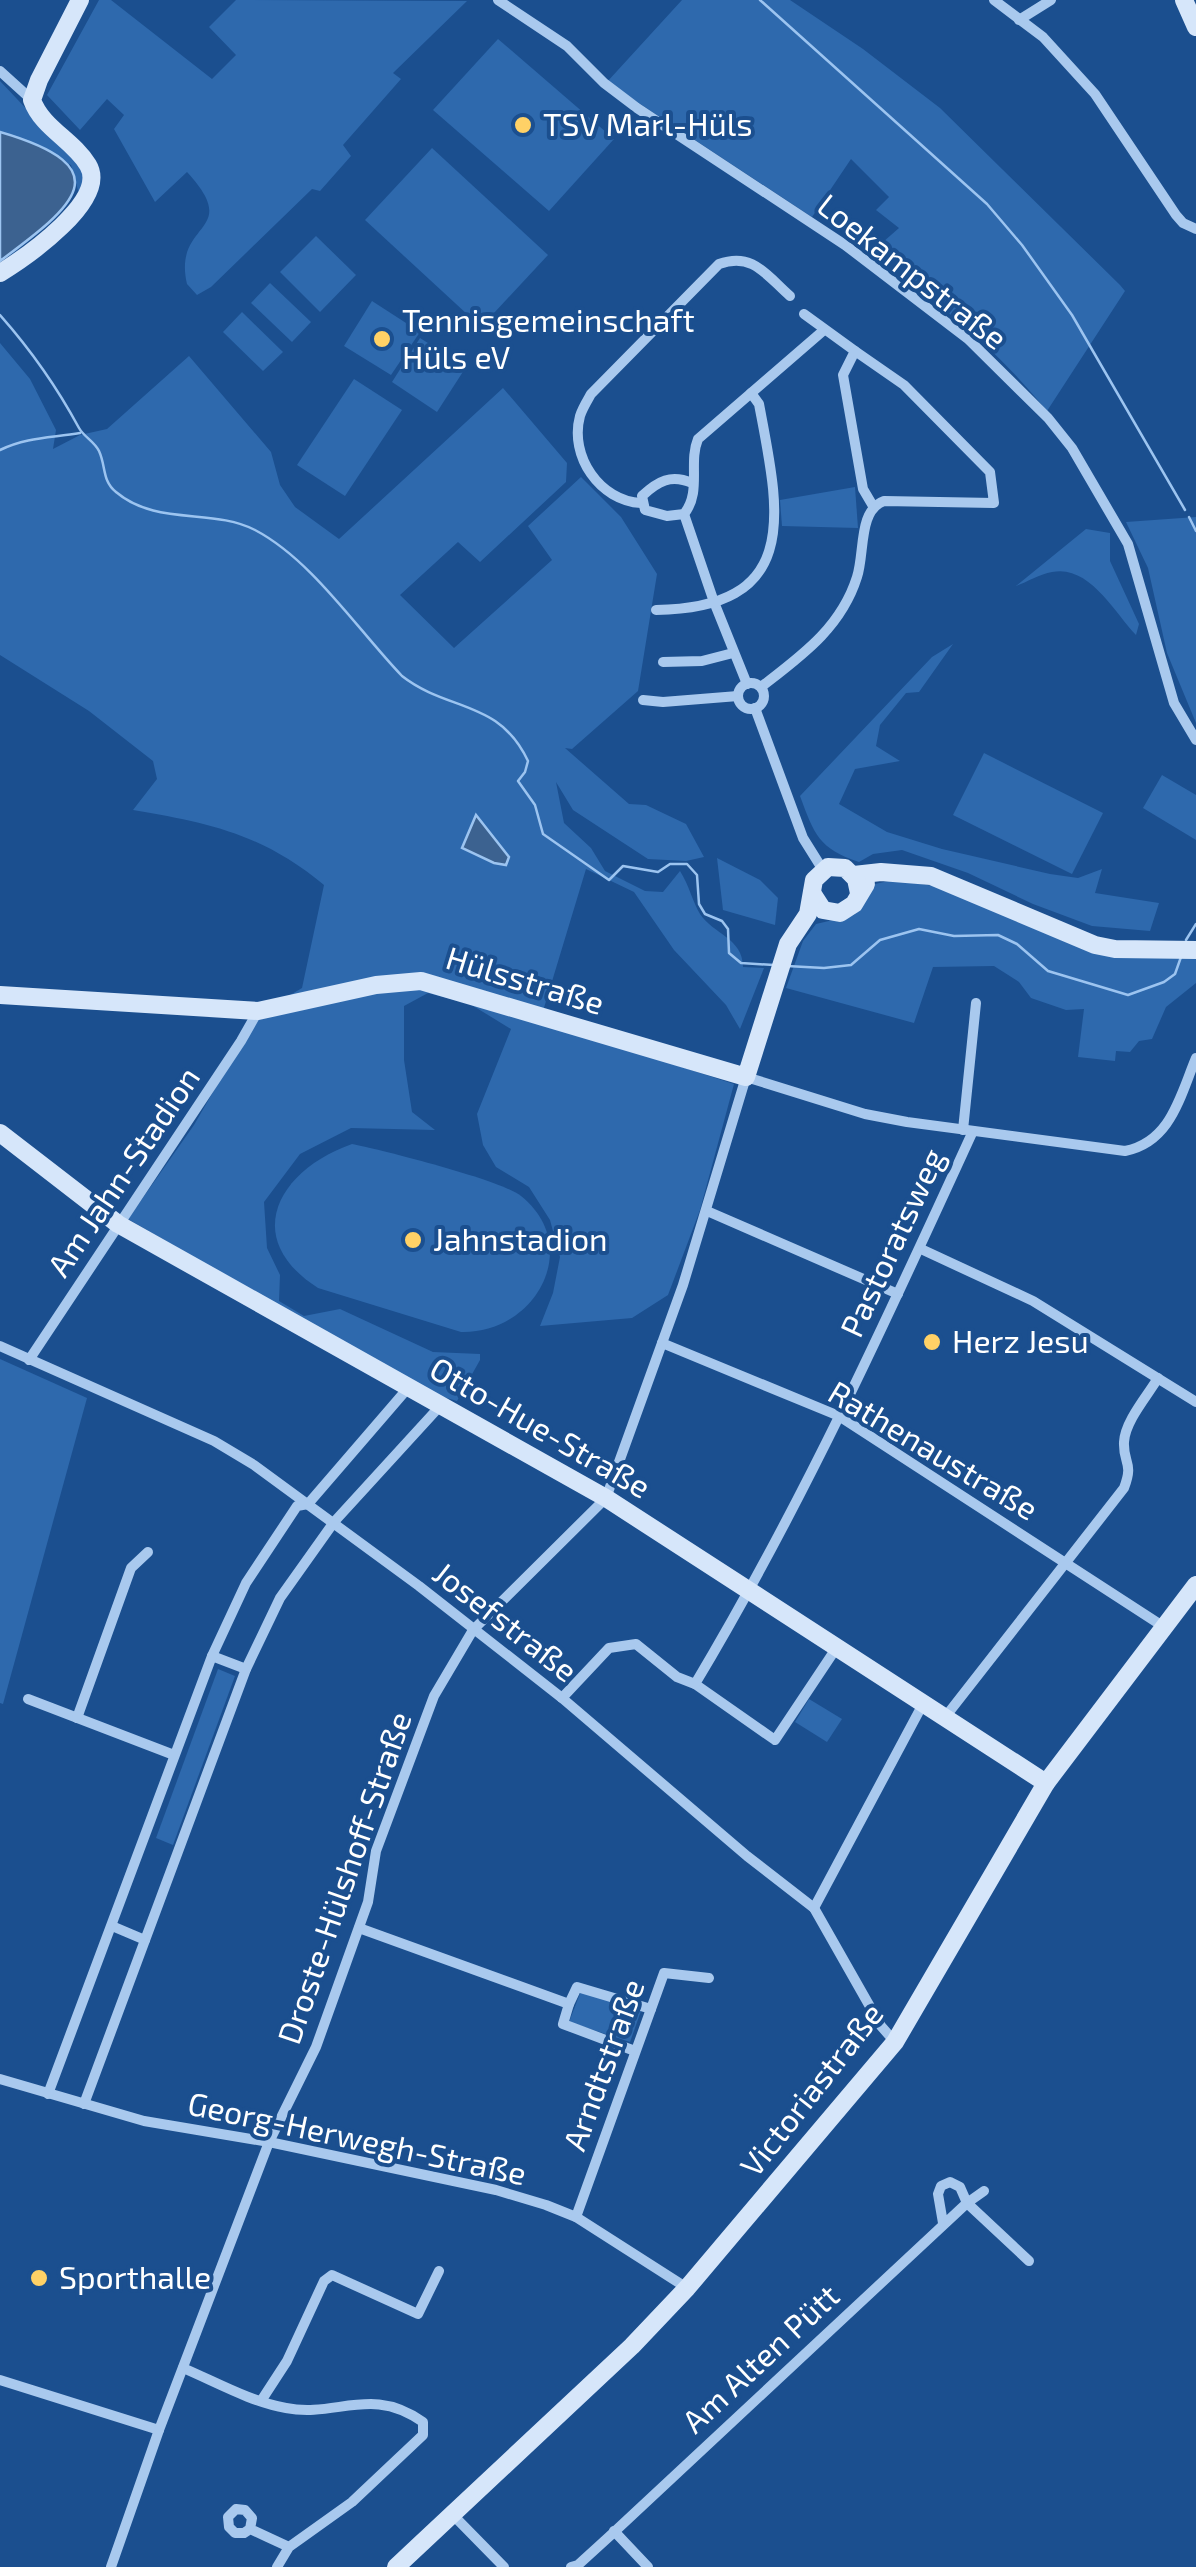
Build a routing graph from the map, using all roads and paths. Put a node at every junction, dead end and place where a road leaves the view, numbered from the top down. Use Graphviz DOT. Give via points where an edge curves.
graph roads {
  1 [pos="80,0"];
  2 [pos="498,0"];
  3 [pos="994,0"];
  4 [pos="1050,0"];
  5 [pos="1184,0"];
  6 [pos="1019,20"];
  7 [pos="1196,27"];
  8 [pos="0,71"];
  9 [pos="32,100"];
  10 [pos="1196,229"];
  11 [pos="0,273"];
  12 [pos="790,296"];
  13 [pos="804,314"];
  14 [pos="824,330"];
  15 [pos="855,351"];
  16 [pos="751,393"];
  17 [pos="692,483"];
  18 [pos="641,503"];
  19 [pos="873,506"];
  20 [pos="684,514"];
  21 [pos="714,602"];
  22 [pos="656,610"];
  23 [pos="733,652"];
  24 [pos="663,662"];
  25 [pos="747,684"];
  26 [pos="761,687"];
  27 [pos="738,696"];
  28 [pos="643,700"];
  29 [pos="755,708"];
  30 [pos="1196,740"];
  31 [pos="822,870"];
  32 [pos="856,884"];
  33 [pos="815,912"];
  34 [pos="1187,950"];
  35 [pos="0,995"];
  36 [pos="976,1003"];
  37 [pos="258,1010"];
  38 [pos="1196,1058"];
  39 [pos="746,1077"];
  40 [pos="968,1131"];
  41 [pos="0,1133"];
  42 [pos="707,1211"];
  43 [pos="118,1224"];
  44 [pos="921,1249"];
  45 [pos="898,1294"];
  46 [pos="662,1343"];
  47 [pos="0,1346"];
  48 [pos="29,1360"];
  49 [pos="1158,1378"];
  50 [pos="408,1388"];
  51 [pos="1196,1402"];
  52 [pos="441,1405"];
  53 [pos="839,1416"];
  54 [pos="606,1498"];
  55 [pos="308,1504"];
  56 [pos="334,1522"];
  57 [pos="148,1552"];
  58 [pos="1065,1562"];
  59 [pos="1196,1586"];
  60 [pos="751,1590"];
  61 [pos="1164,1627"];
  62 [pos="474,1630"];
  63 [pos="838,1646"];
  64 [pos="212,1656"];
  65 [pos="246,1669"];
  66 [pos="695,1684"];
  67 [pos="562,1698"];
  68 [pos="28,1699"];
  69 [pos="924,1701"];
  70 [pos="946,1716"];
  71 [pos="77,1718"];
  72 [pos="174,1755"];
  73 [pos="1046,1783"];
  74 [pos="814,1908"];
  75 [pos="112,1926"];
  76 [pos="359,1928"];
  77 [pos="145,1940"];
  78 [pos="709,1978"];
  79 [pos="569,2004"];
  80 [pos="650,2009"];
  81 [pos="895,2042"];
  82 [pos="635,2051"];
  83 [pos="0,2079"];
  84 [pos="48,2094"];
  85 [pos="84,2104"];
  86 [pos="270,2142"];
  87 [pos="984,2191"];
  88 [pos="966,2202"];
  89 [pos="576,2217"];
  90 [pos="942,2223"];
  91 [pos="1029,2261"];
  92 [pos="439,2271"];
  93 [pos="687,2288"];
  94 [pos="184,2368"];
  95 [pos="0,2380"];
  96 [pos="261,2401"];
  97 [pos="158,2430"];
  98 [pos="453,2515"];
  99 [pos="250,2529"];
  100 [pos="614,2532"];
  101 [pos="289,2547"];
  102 [pos="111,2567"];
  103 [pos="277,2567"];
  104 [pos="396,2567"];
  105 [pos="504,2567"];
  106 [pos="571,2567"];
  107 [pos="648,2567"];
  1 -- 9 [label="main road"];
  2 -- 30 [label="street, Loekampstraße" via="568,46 638,108 876,269 968,339 1048,418 1128,544 1174,703"];
  3 -- 6 [label="street"];
  4 -- 6 [label="street"];
  5 -- 7 [label="main road"];
  6 -- 10 [label="street" via="1043,36 1095,94 1176,215"];
  8 -- 9 [label="street"];
  9 -- 11 [label="main road" via="93,178 90,192 38,248"];
  12 -- 18 [label="street" via="755,264 736,258 719,264 590,394 578,435 585,464 605,489"];
  13 -- 14 [label="street"];
  14 -- 15 [label="street"];
  14 -- 16 [label="street"];
  15 -- 19 [label="street" via="843,376 863,489"];
  15 -- 19 [label="street" via="936,416 990,472 994,490 994,503"];
  16 -- 17 [label="street" via="698,439"];
  16 -- 21 [label="street" via="759,404 776,528 762,568 747,585"];
  17 -- 18 [label="street" via="666,479"];
  17 -- 20 [label="street" via="694,496"];
  18 -- 20 [label="street" via="668,516"];
  19 -- 26 [label="street" via="845,606 809,650"];
  20 -- 21 [label="street"];
  21 -- 22 [label="street"];
  21 -- 23 [label="street"];
  23 -- 24 [label="street"];
  23 -- 25 [label="street"];
  25 -- 26 [label="street"];
  25 -- 27 [label="street"];
  26 -- 29 [label="street" via="764,699"];
  27 -- 28 [label="street"];
  27 -- 29 [label="street" via="746,708"];
  29 -- 31 [label="street" via="803,838"];
  31 -- 32 [label="main road" via="839,866"];
  31 -- 33 [label="main road" via="814,880"];
  32 -- 33 [label="main road" via="854,904 845,911"];
  32 -- 34 [label="main road" via="881,872 930,876 1095,945"];
  33 -- 39 [label="main road" via="784,955"];
  35 -- 37 [label="main road, Hülsstraße"];
  36 -- 40 [label="street"];
  37 -- 39 [label="main road, Hülsstraße" via="420,980"];
  37 -- 43 [label="street, Am Jahn-Stadion"];
  38 -- 40 [label="street, Hülsstraße" via="1172,1118 1151,1142 1125,1151"];
  39 -- 40 [label="street, Hülsstraße" via="865,1114"];
  39 -- 42 [label="street, Droste-Hülshoff-Straße"];
  40 -- 44 [label="street, Pastoratsweg"];
  41 -- 43 [label="main road, Otto-Hue-Straße"];
  42 -- 45 [label="street"];
  42 -- 46 [label="street, Droste-Hülshoff-Straße"];
  43 -- 48 [label="street, Am Jahn-Stadion"];
  43 -- 50 [label="main road, Otto-Hue-Straße"];
  44 -- 45 [label="street, Pastoratsweg"];
  44 -- 49 [label="street" via="1033,1301"];
  45 -- 53 [label="street, Pastoratsweg"];
  46 -- 53 [label="street, Rathenaustraße"];
  46 -- 54 [label="street, Droste-Hülshoff-Straße"];
  47 -- 48 [label="street, Josefstraße"];
  48 -- 55 [label="street, Josefstraße" via="214,1441"];
  49 -- 51 [label="street"];
  49 -- 58 [label="street" via="1128,1428 1131,1470 1124,1488"];
  50 -- 52 [label="main road, Otto-Hue-Straße"];
  50 -- 55 [label="street"];
  52 -- 54 [label="main road, Otto-Hue-Straße"];
  52 -- 56 [label="street"];
  53 -- 58 [label="street, Rathenaustraße"];
  53 -- 60 [label="street, Pastoratsweg"];
  54 -- 60 [label="main road, Otto-Hue-Straße"];
  54 -- 62 [label="street, Droste-Hülshoff-Straße"];
  55 -- 56 [label="street, Josefstraße"];
  55 -- 64 [label="street" via="297,1506 246,1583"];
  56 -- 62 [label="street, Josefstraße"];
  56 -- 65 [label="street" via="280,1598"];
  57 -- 71 [label="street" via="131,1568"];
  58 -- 61 [label="street, Rathenaustraße"];
  58 -- 70 [label="street"];
  59 -- 61 [label="main road, Victoriastraße"];
  60 -- 63 [label="main road, Otto-Hue-Straße"];
  60 -- 66 [label="street, Pastoratsweg"];
  61 -- 73 [label="main road, Victoriastraße"];
  62 -- 67 [label="street, Josefstraße"];
  62 -- 76 [label="street, Droste-Hülshoff-Straße" via="434,1696 376,1851"];
  63 -- 66 [label="street" via="775,1740"];
  63 -- 69 [label="main road, Otto-Hue-Straße"];
  64 -- 65 [label="street"];
  64 -- 72 [label="street"];
  65 -- 77 [label="street"];
  66 -- 67 [label="street" via="636,1644 609,1648"];
  67 -- 74 [label="street, Josefstraße"];
  68 -- 71 [label="street"];
  69 -- 70 [label="main road, Otto-Hue-Straße"];
  69 -- 74 [label="street"];
  70 -- 73 [label="main road, Otto-Hue-Straße"];
  71 -- 72 [label="street"];
  72 -- 75 [label="street"];
  73 -- 81 [label="main road, Victoriastraße"];
  74 -- 81 [label="street, Josefstraße"];
  75 -- 77 [label="street"];
  75 -- 84 [label="street"];
  76 -- 79 [label="street"];
  76 -- 86 [label="street, Droste-Hülshoff-Straße" via="316,2047"];
  77 -- 85 [label="street"];
  78 -- 80 [label="street, Arndtstraße" via="664,1973"];
  79 -- 80 [label="street" via="576,1987"];
  79 -- 82 [label="street" via="563,2024"];
  80 -- 82 [label="street, Arndtstraße"];
  81 -- 93 [label="main road, Victoriastraße"];
  82 -- 89 [label="street, Arndtstraße"];
  83 -- 84 [label="street, Georg-Herwegh-Straße"];
  84 -- 85 [label="street, Georg-Herwegh-Straße"];
  85 -- 86 [label="street, Georg-Herwegh-Straße"];
  86 -- 89 [label="street, Georg-Herwegh-Straße" via="496,2190"];
  86 -- 94 [label="street, Droste-Hülshoff-Straße"];
  87 -- 88 [label="street, Am Alten Pütt"];
  88 -- 90 [label="street, Am Alten Pütt"];
  88 -- 90 [label="street" via="960,2186 941,2186"];
  88 -- 91 [label="street"];
  89 -- 93 [label="street, Georg-Herwegh-Straße"];
  90 -- 100 [label="street, Am Alten Pütt"];
  92 -- 96 [label="street" via="418,2314 332,2275"];
  93 -- 98 [label="main road, Victoriastraße"];
  94 -- 96 [label="street"];
  94 -- 97 [label="street, Droste-Hülshoff-Straße"];
  95 -- 97 [label="street"];
  96 -- 101 [label="street" via="289,2409 372,2403 405,2409 423,2422 423,2434 352,2502"];
  97 -- 102 [label="street, Droste-Hülshoff-Straße"];
  98 -- 104 [label="main road, Victoriastraße"];
  98 -- 105 [label="street"];
  99 -- 101 [label="street"];
  100 -- 106 [label="street, Am Alten Pütt"];
  100 -- 107 [label="street"];
  101 -- 103 [label="street"];
}
